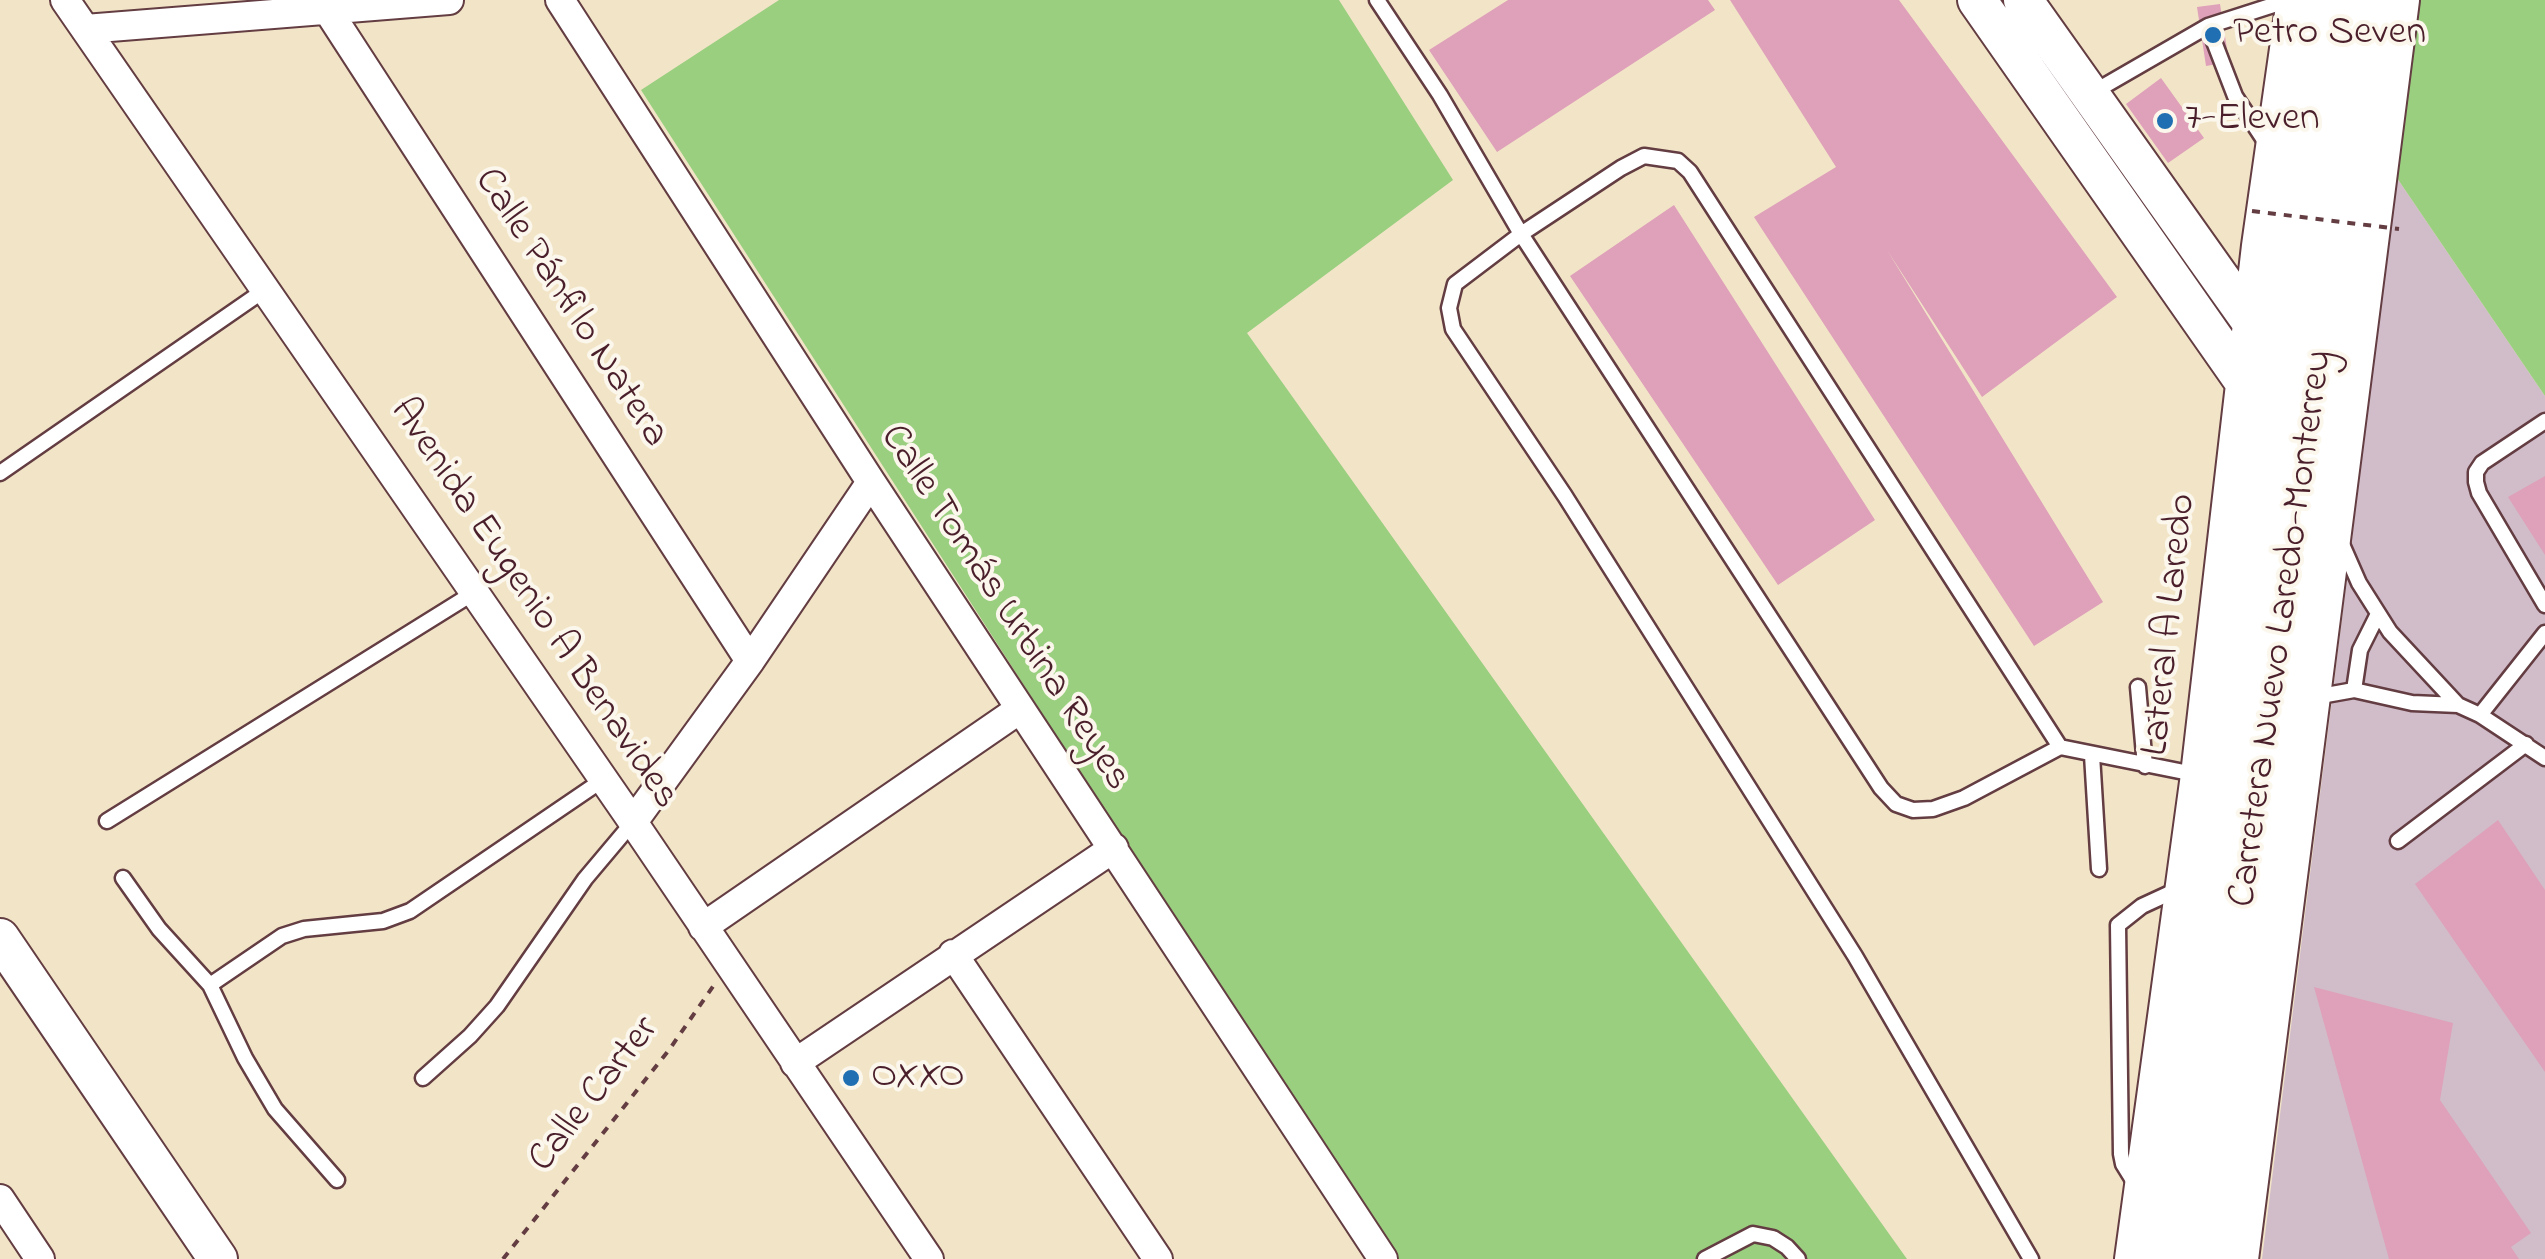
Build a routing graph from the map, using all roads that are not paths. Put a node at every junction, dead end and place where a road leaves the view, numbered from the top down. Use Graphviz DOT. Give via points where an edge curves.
graph roads {
  1 [pos="65,0"];
  2 [pos="449,0"];
  3 [pos="560,0"];
  4 [pos="1377,0"];
  5 [pos="1977,0"];
  6 [pos="2023,0"];
  7 [pos="2292,0"];
  8 [pos="2330,0"];
  9 [pos="2369,0"];
  10 [pos="2400,0"];
  11 [pos="325,5"];
  12 [pos="2208,26"];
  13 [pos="85,30"];
  14 [pos="2090,94"];
  15 [pos="2274,153"];
  16 [pos="1521,234"];
  17 [pos="266,289"];
  18 [pos="2252,323"];
  19 [pos="2245,383"];
  20 [pos="2545,421"];
  21 [pos="0,473"];
  22 [pos="871,482"];
  23 [pos="2333,526"];
  24 [pos="475,592"];
  25 [pos="2545,605"];
  26 [pos="2378,614"];
  27 [pos="2545,633"];
  28 [pos="750,661"];
  29 [pos="2138,687"];
  30 [pos="2354,690"];
  31 [pos="2309,699"];
  32 [pos="2458,705"];
  33 [pos="1020,708"];
  34 [pos="2480,715"];
  35 [pos="2526,744"];
  36 [pos="2060,746"];
  37 [pos="2092,755"];
  38 [pos="2545,758"];
  39 [pos="2146,766"];
  40 [pos="2214,778"];
  41 [pos="604,779"];
  42 [pos="107,821"];
  43 [pos="633,822"];
  44 [pos="2398,841"];
  45 [pos="1114,848"];
  46 [pos="2099,869"];
  47 [pos="124,878"];
  48 [pos="2200,887"];
  49 [pos="703,927"];
  50 [pos="0,938"];
  51 [pos="953,954"];
  52 [pos="210,984"];
  53 [pos="795,1062"];
  54 [pos="423,1078"];
  55 [pos="337,1180"];
  56 [pos="2143,1194"];
  57 [pos="1,1205"];
  58 [pos="40,1259"];
  59 [pos="218,1259"];
  60 [pos="930,1259"];
  61 [pos="1158,1259"];
  62 [pos="1384,1259"];
  63 [pos="1705,1259"];
  64 [pos="1798,1259"];
  65 [pos="2031,1259"];
  66 [pos="2134,1259"];
  67 [pos="2167,1259"];
  68 [pos="2230,1259"];
  1 -- 13 [label="street, Avenida Eugenio A Benavides"];
  2 -- 11 [label="street"];
  3 -- 22 [label="street, Calle Tomás Urbina Reyes"];
  4 -- 16 [label="lane"];
  5 -- 19 [label="street"];
  6 -- 14 [label="street"];
  7 -- 12 [label="lane"];
  7 -- 15 [label="street, Lateral A Laredo"];
  8 -- 40 [label="highway"];
  9 -- 68 [label="highway, Carretera Nuevo Laredo-Monterrey"];
  10 -- 23 [label="street"];
  11 -- 13 [label="street"];
  11 -- 28 [label="street, Calle Pánfilo Natera"];
  12 -- 14 [label="lane"];
  12 -- 15 [label="lane" via="2235,96"];
  13 -- 17 [label="street, Avenida Eugenio A Benavides"];
  14 -- 18 [label="street"];
  15 -- 18 [label="street, Lateral A Laredo"];
  16 -- 36 [label="lane" via="1896,804 1933,809"];
  16 -- 36 [label="lane" via="1644,156 1678,161 1690,172"];
  16 -- 65 [label="lane" via="1455,284 1448,308 1453,329 1845,940"];
  17 -- 21 [label="lane"];
  17 -- 24 [label="street, Avenida Eugenio A Benavides"];
  18 -- 19 [label="street, Lateral A Laredo"];
  19 -- 40 [label="street, Lateral A Laredo"];
  20 -- 25 [label="lane" via="2476,472"];
  22 -- 28 [label="street"];
  22 -- 33 [label="street, Calle Tomás Urbina Reyes"];
  23 -- 26 [label="lane"];
  23 -- 31 [label="street"];
  24 -- 41 [label="street, Avenida Eugenio A Benavides"];
  24 -- 42 [label="lane"];
  26 -- 30 [label="lane" via="2360,650"];
  26 -- 32 [label="lane"];
  27 -- 34 [label="lane"];
  28 -- 43 [label="street"];
  29 -- 39 [label="lane"];
  30 -- 31 [label="lane"];
  30 -- 32 [label="lane" via="2412,704"];
  31 -- 68 [label="street"];
  32 -- 34 [label="lane"];
  33 -- 45 [label="street, Calle Tomás Urbina Reyes"];
  33 -- 49 [label="street"];
  34 -- 35 [label="lane"];
  35 -- 38 [label="lane"];
  35 -- 44 [label="lane"];
  36 -- 37 [label="lane"];
  37 -- 39 [label="lane"];
  37 -- 46 [label="lane"];
  39 -- 40 [label="lane"];
  40 -- 48 [label="highway"];
  41 -- 43 [label="street, Avenida Eugenio A Benavides"];
  41 -- 52 [label="lane" via="410,911 282,936"];
  43 -- 49 [label="street, Avenida Eugenio A Benavides"];
  43 -- 54 [label="lane" via="497,1006"];
  45 -- 51 [label="street"];
  45 -- 62 [label="street, Calle Tomás Urbina Reyes"];
  47 -- 52 [label="lane"];
  48 -- 56 [label="street"];
  48 -- 56 [label="lane" via="2142,906 2118,925 2120,1154"];
  48 -- 67 [label="highway"];
  49 -- 53 [label="street, Avenida Eugenio A Benavides"];
  50 -- 59 [label="street"];
  51 -- 53 [label="street"];
  51 -- 61 [label="street"];
  52 -- 55 [label="lane" via="275,1109"];
  53 -- 60 [label="street, Avenida Eugenio A Benavides"];
  56 -- 66 [label="street"];
  57 -- 58 [label="street"];
  63 -- 64 [label="lane" via="1753,1234 1773,1238"];
}
